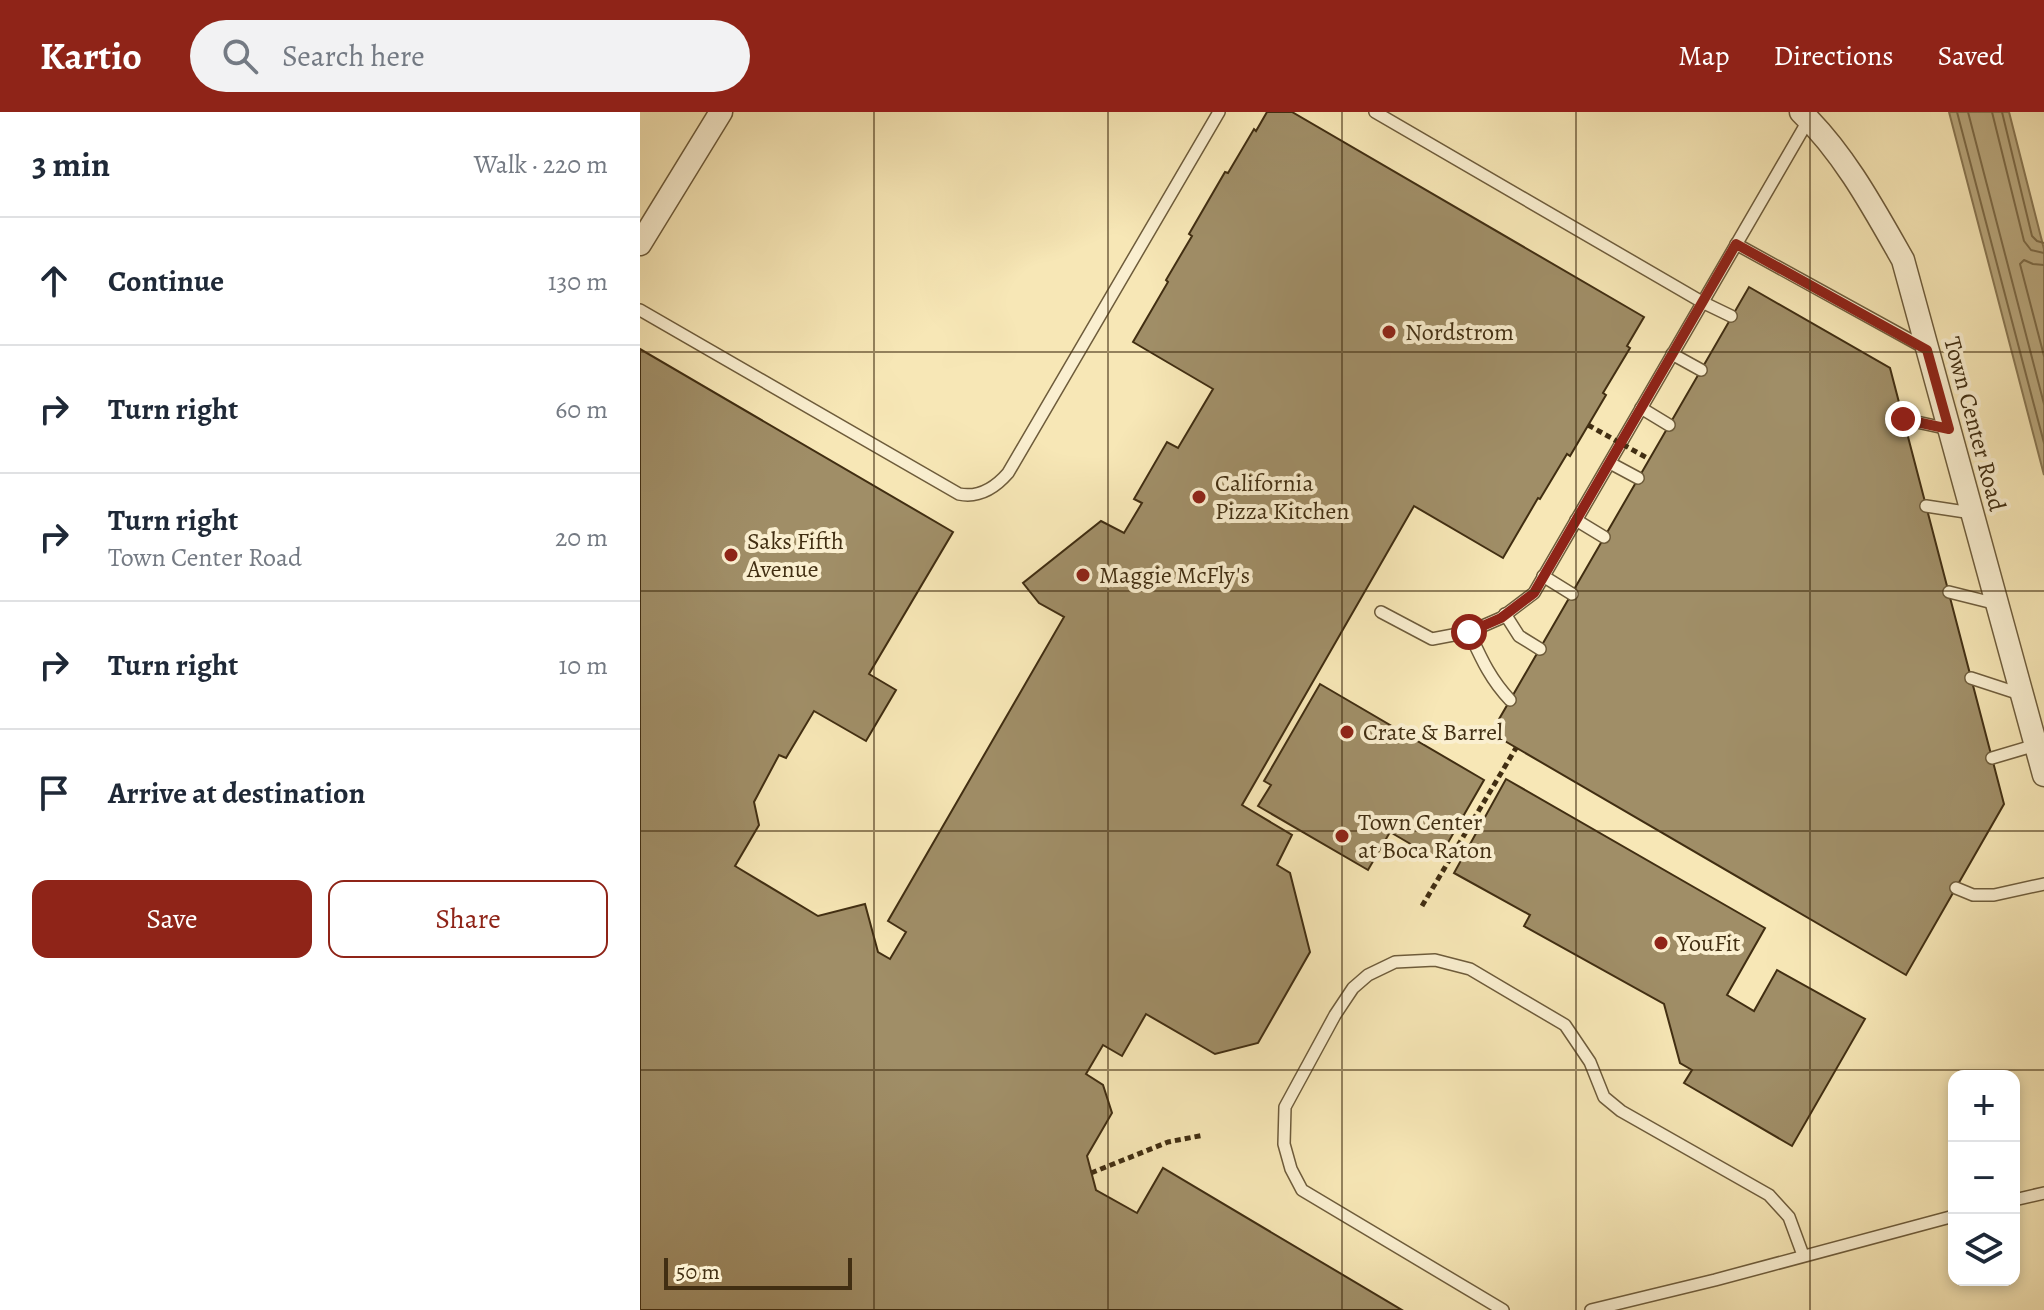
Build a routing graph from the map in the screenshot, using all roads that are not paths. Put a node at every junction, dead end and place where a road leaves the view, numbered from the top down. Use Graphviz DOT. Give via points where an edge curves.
graph roads {
  1 [pos="721,112"];
  2 [pos="1219,112"];
  3 [pos="1375,112"];
  4 [pos="1805,116"];
  5 [pos="640,244"];
  6 [pos="1736,244"];
  7 [pos="1702,302"];
  8 [pos="640,310"];
  9 [pos="1731,316"];
  10 [pos="1927,350"];
  11 [pos="1672,354"];
  12 [pos="1701,370"];
  13 [pos="1641,408"];
  14 [pos="1903,419"];
  15 [pos="1669,425"];
  16 [pos="1949,429"];
  17 [pos="1610,463"];
  18 [pos="1638,478"];
  19 [pos="1926,506"];
  20 [pos="1972,513"];
  21 [pos="1576,520"];
  22 [pos="1604,537"];
  23 [pos="1543,576"];
  24 [pos="1949,592"];
  25 [pos="1572,594"];
  26 [pos="1997,604"];
  27 [pos="1381,612"];
  28 [pos="1505,614"];
  29 [pos="1469,632"];
  30 [pos="1540,649"];
  31 [pos="1971,678"];
  32 [pos="2022,694"];
  33 [pos="1510,700"];
  34 [pos="2036,745"];
  35 [pos="1992,758"];
  36 [pos="2044,775"];
  37 [pos="2044,884"];
  38 [pos="1956,888"];
  39 [pos="2044,1193"];
  40 [pos="2020,1199"];
  41 [pos="1948,1218"];
  42 [pos="1803,1255"];
  43 [pos="1503,1310"];
  44 [pos="1591,1310"];
  1 -- 5 [label="street"];
  2 -- 8 [label="lane" via="1008,473 980,493 959,494"];
  3 -- 7 [label="lane"];
  4 -- 6 [label="lane"];
  4 -- 10 [label="street, Town Center Road" via="1873,206 1903,260"];
  6 -- 7 [label="lane"];
  6 -- 10 [label="lane"];
  7 -- 9 [label="lane"];
  7 -- 11 [label="lane"];
  10 -- 16 [label="street, Town Center Road"];
  11 -- 12 [label="lane"];
  11 -- 13 [label="lane"];
  13 -- 15 [label="lane"];
  13 -- 17 [label="lane"];
  14 -- 16 [label="lane"];
  16 -- 20 [label="street, Town Center Road"];
  17 -- 18 [label="lane"];
  17 -- 21 [label="lane"];
  19 -- 20 [label="lane"];
  20 -- 26 [label="street, Town Center Road"];
  21 -- 22 [label="lane"];
  21 -- 23 [label="lane"];
  23 -- 25 [label="lane"];
  23 -- 28 [label="lane" via="1534,593"];
  24 -- 26 [label="lane"];
  26 -- 32 [label="street, Town Center Road"];
  27 -- 29 [label="lane" via="1432,639"];
  28 -- 29 [label="lane"];
  28 -- 30 [label="lane" via="1519,636"];
  29 -- 33 [label="lane" via="1489,673"];
  31 -- 32 [label="lane"];
  32 -- 34 [label="street, Town Center Road"];
  34 -- 35 [label="lane"];
  34 -- 36 [label="street, Town Center Road"];
  37 -- 38 [label="lane" via="1994,895"];
  39 -- 40 [label="lane"];
  41 -- 42 [label="lane"];
  42 -- 43 [label="lane" via="1789,1217 1769,1195 1604,1097 1590,1062 1565,1025 1470,969 1435,960 1395,962 1353,988 1285,1107 1284,1144 1291,1169 1302,1190"];
  42 -- 44 [label="lane"];
}
